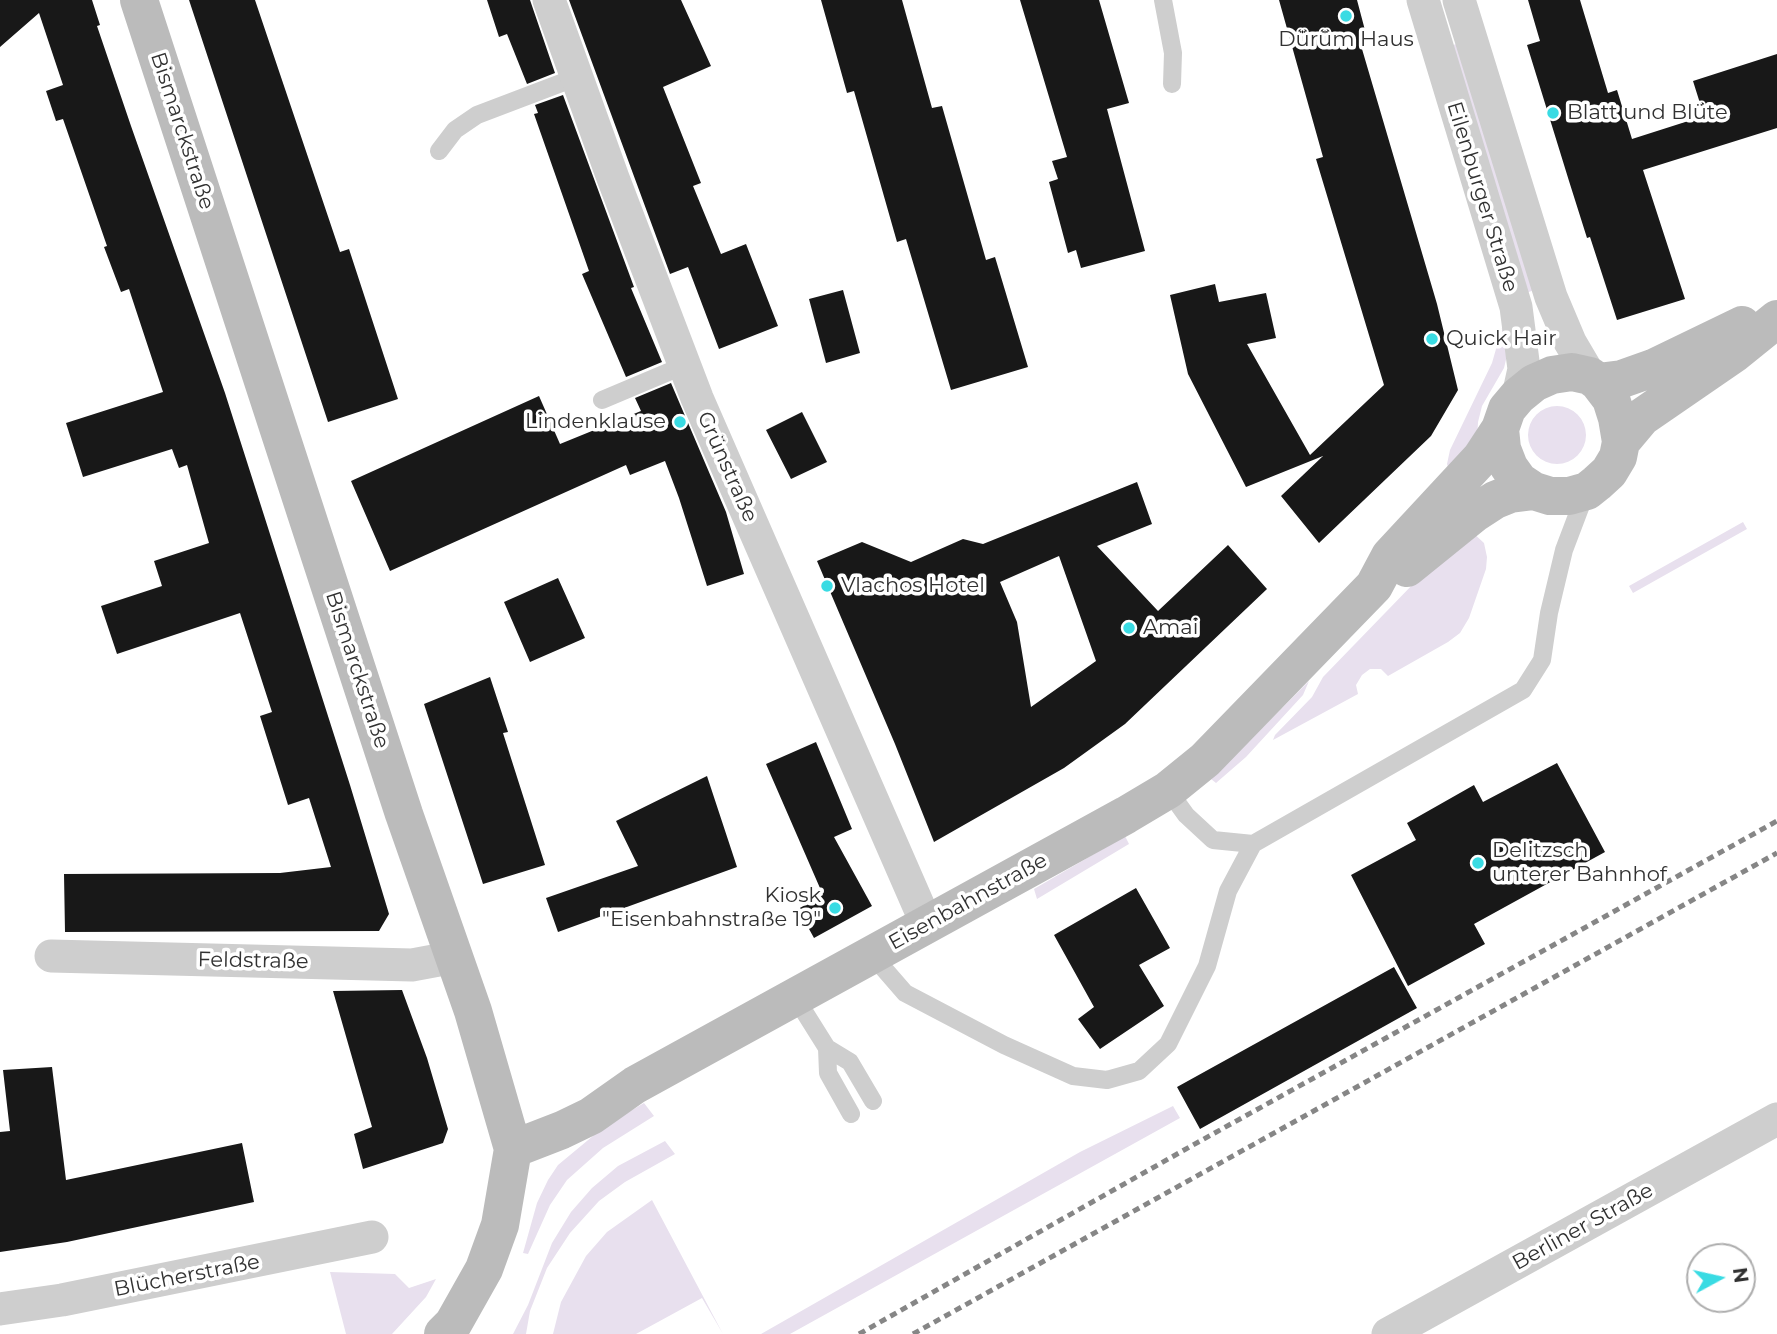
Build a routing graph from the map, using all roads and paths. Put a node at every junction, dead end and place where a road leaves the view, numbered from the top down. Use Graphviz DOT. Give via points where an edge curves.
graph roads {
  1 [pos="139,0"];
  2 [pos="550,0"];
  3 [pos="1163,0"];
  4 [pos="1423,0"];
  5 [pos="1459,0"];
  6 [pos="576,76"];
  7 [pos="1172,84"];
  8 [pos="439,151"];
  9 [pos="1777,310"];
  10 [pos="1777,319"];
  11 [pos="685,365"];
  12 [pos="1594,379"];
  13 [pos="1518,396"];
  14 [pos="602,400"];
  15 [pos="1500,429"];
  16 [pos="1621,442"];
  17 [pos="1534,491"];
  18 [pos="1587,491"];
  19 [pos="1374,586"];
  20 [pos="1168,790"];
  21 [pos="1253,844"];
  22 [pos="928,925"];
  23 [pos="872,955"];
  24 [pos="51,956"];
  25 [pos="455,957"];
  26 [pos="795,997"];
  27 [pos="827,1048"];
  28 [pos="873,1101"];
  29 [pos="851,1114"];
  30 [pos="1777,1119"];
  31 [pos="513,1149"];
  32 [pos="372,1237"];
  33 [pos="0,1309"];
  34 [pos="443,1334"];
  35 [pos="1388,1334"];
  1 -- 25 [label="street, Bismarckstraße" via="404,814"];
  2 -- 6 [label="street, Grünstraße"];
  3 -- 7 [label="lane" via="1173,52"];
  4 -- 13 [label="street, Eilenburger Straße" via="1516,307 1524,369"];
  5 -- 12 [label="street, Eilenburger Straße" via="1551,297 1570,342"];
  6 -- 8 [label="lane" via="477,114 455,130"];
  6 -- 11 [label="street, Grünstraße"];
  9 -- 12 [label="street, Eisenbahnstraße" via="1653,368 1622,379"];
  10 -- 16 [label="street" via="1642,417"];
  11 -- 14 [label="lane"];
  11 -- 22 [label="street, Grünstraße"];
  12 -- 13 [label="street, Eisenbahnstraße" via="1572,372 1552,376"];
  12 -- 16 [label="street" via="1611,399"];
  13 -- 15 [label="street, Eisenbahnstraße"];
  15 -- 17 [label="street" via="1508,467"];
  15 -- 19 [label="street, Eisenbahnstraße" via="1481,458 1390,556"];
  16 -- 18 [label="street" via="1609,472"];
  17 -- 18 [label="street, Eisenbahnstraße" via="1550,496"];
  17 -- 19 [label="street, Eisenbahnstraße" via="1495,499 1404,570"];
  18 -- 21 [label="lane" via="1564,550 1542,660 1523,690"];
  19 -- 20 [label="street, Eisenbahnstraße" via="1205,760"];
  20 -- 21 [label="lane" via="1213,840"];
  20 -- 22 [label="street, Eisenbahnstraße"];
  21 -- 23 [label="lane" via="1228,891 1207,966 1168,1044 1139,1072 1108,1080 1073,1076 905,993"];
  22 -- 23 [label="street, Eisenbahnstraße"];
  23 -- 26 [label="street, Eisenbahnstraße"];
  24 -- 25 [label="street, Feldstraße" via="412,965"];
  25 -- 31 [label="street, Bismarckstraße"];
  26 -- 27 [label="lane"];
  26 -- 31 [label="street, Eisenbahnstraße" via="635,1085 591,1115"];
  27 -- 28 [label="lane" via="850,1062"];
  27 -- 29 [label="lane" via="828,1073"];
  30 -- 35 [label="street, Berliner Straße"];
  31 -- 34 [label="street, Bismarckstraße" via="500,1225 484,1269"];
  32 -- 33 [label="street, Blücherstraße"];
}
